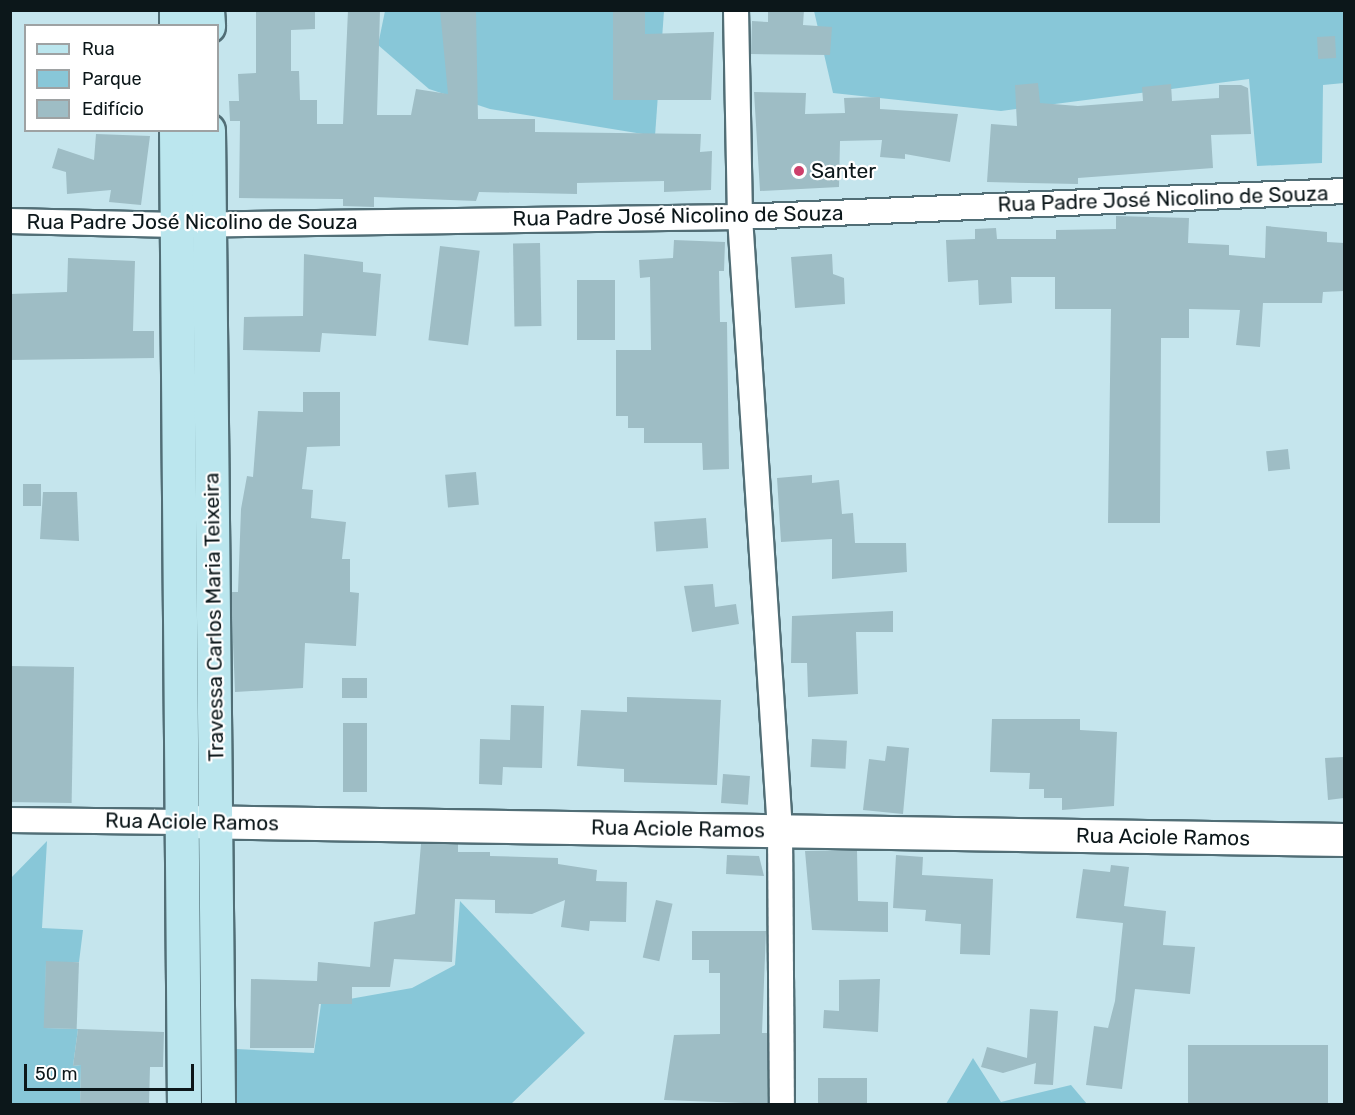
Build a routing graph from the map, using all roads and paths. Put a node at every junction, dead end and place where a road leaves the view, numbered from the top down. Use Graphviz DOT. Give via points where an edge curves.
graph roads {
  1 [pos="736,10"];
  2 [pos="176,132"];
  3 [pos="208,132"];
  4 [pos="1344,191"];
  5 [pos="740,217"];
  6 [pos="10,222"];
  7 [pos="209,224"];
  8 [pos="176,225"];
  9 [pos="10,820"];
  10 [pos="180,822"];
  11 [pos="216,822"];
  12 [pos="780,831"];
  13 [pos="1344,840"];
  14 [pos="184,1104"];
  15 [pos="218,1104"];
  16 [pos="782,1104"];
  1 -- 5 [label="street"];
  2 -- 8 [label="main road, Travessa Carlos Maria Teixeira"];
  3 -- 7 [label="main road, Travessa Carlos Maria Teixeira"];
  4 -- 5 [label="street, Rua Padre José Nicolino de Souza"];
  5 -- 7 [label="street, Rua Padre José Nicolino de Souza"];
  5 -- 12 [label="street"];
  6 -- 8 [label="street, Rua Padre José Nicolino de Souza"];
  7 -- 8 [label="street, Rua Padre José Nicolino de Souza"];
  7 -- 11 [label="main road, Travessa Carlos Maria Teixeira"];
  8 -- 10 [label="main road, Travessa Carlos Maria Teixeira"];
  9 -- 10 [label="street, Rua Aciole Ramos"];
  10 -- 11 [label="street, Rua Aciole Ramos"];
  10 -- 14 [label="main road, Travessa Carlos Maria Teixeira"];
  11 -- 12 [label="street, Rua Aciole Ramos"];
  11 -- 15 [label="main road, Travessa Carlos Maria Teixeira"];
  12 -- 13 [label="street, Rua Aciole Ramos"];
  12 -- 16 [label="street"];
}
